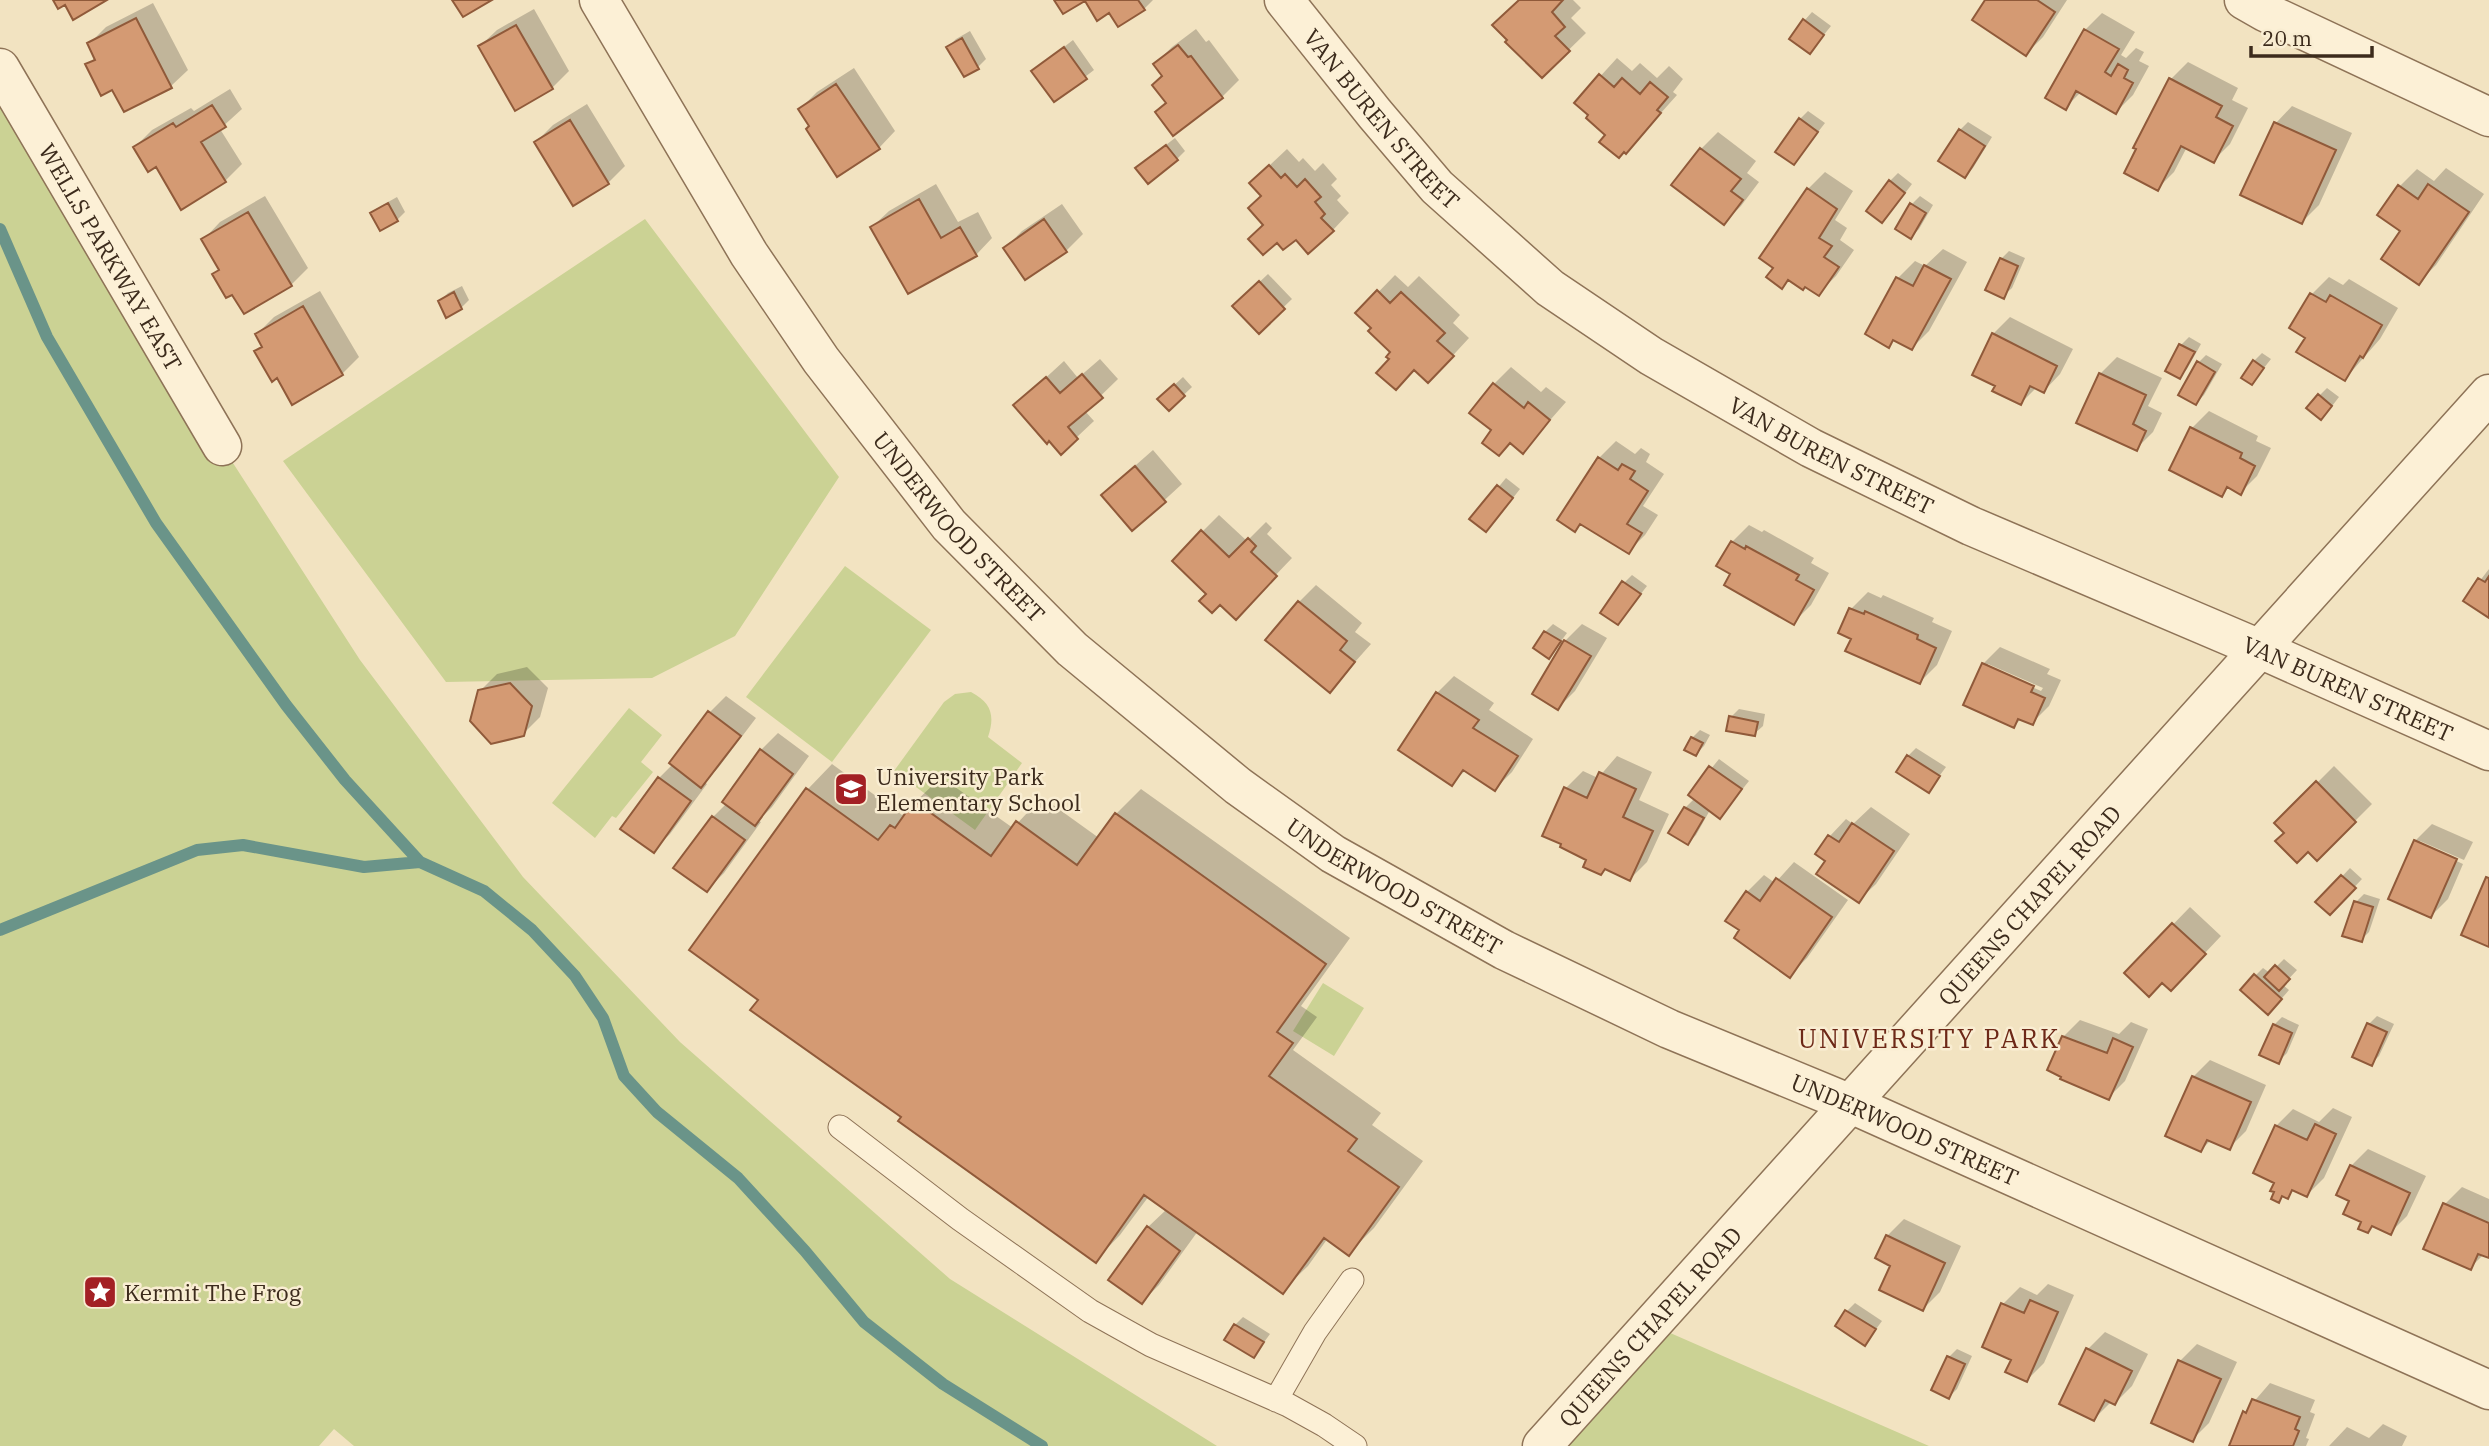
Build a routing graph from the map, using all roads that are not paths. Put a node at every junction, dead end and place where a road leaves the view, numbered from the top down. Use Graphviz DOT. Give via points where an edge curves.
graph roads {
  1 [pos="599,0"];
  2 [pos="1284,0"];
  3 [pos="2244,0"];
  4 [pos="0,68"];
  5 [pos="2489,117"];
  6 [pos="2489,394"];
  7 [pos="222,446"];
  8 [pos="2260,649"];
  9 [pos="2489,751"];
  10 [pos="1851,1104"];
  11 [pos="840,1127"];
  12 [pos="1352,1280"];
  13 [pos="2489,1390"];
  14 [pos="1276,1400"];
  15 [pos="1355,1446"];
  16 [pos="1542,1446"];
  1 -- 10 [label="street, UNDERWOOD STREET" via="749,254 821,360 949,526 1072,649 1238,786 1333,854 1504,950 1669,1029"];
  2 -- 8 [label="street, VAN BUREN STREET" via="1437,187 1550,288 1599,323 1811,448 1971,526"];
  3 -- 5 [label="street"];
  4 -- 7 [label="street, WELLS PARKWAY EAST"];
  6 -- 8 [label="street, QUEENS CHAPEL ROAD"];
  8 -- 9 [label="street, VAN BUREN STREET"];
  8 -- 10 [label="street, QUEENS CHAPEL ROAD"];
  10 -- 13 [label="street, UNDERWOOD STREET"];
  10 -- 16 [label="street, QUEENS CHAPEL ROAD"];
  11 -- 14 [label="lane" via="1090,1311 1151,1345"];
  12 -- 14 [label="lane"];
  14 -- 15 [label="lane"];
}
